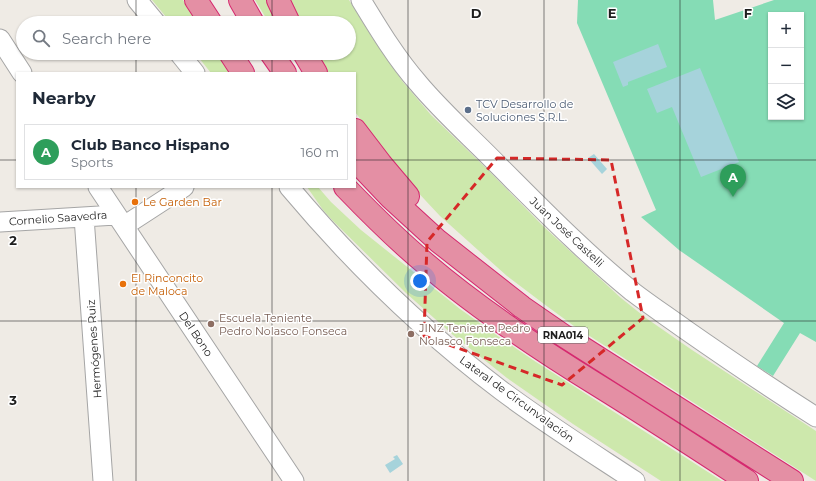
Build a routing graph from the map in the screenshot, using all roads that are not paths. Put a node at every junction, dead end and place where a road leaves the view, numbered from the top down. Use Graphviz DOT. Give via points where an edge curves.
graph roads {
  1 [pos="137,0"];
  2 [pos="196,0"];
  3 [pos="212,0"];
  4 [pos="240,0"];
  5 [pos="278,0"];
  6 [pos="361,0"];
  7 [pos="150,16"];
  8 [pos="206,16"];
  9 [pos="221,16"];
  10 [pos="249,16"];
  11 [pos="286,16"];
  12 [pos="0,40"];
  13 [pos="185,60"];
  14 [pos="235,60"];
  15 [pos="248,60"];
  16 [pos="276,60"];
  17 [pos="308,60"];
  18 [pos="21,72"];
  19 [pos="194,72"];
  20 [pos="242,72"];
  21 [pos="255,72"];
  22 [pos="284,72"];
  23 [pos="315,72"];
  24 [pos="356,131"];
  25 [pos="356,161"];
  26 [pos="99,188"];
  27 [pos="182,188"];
  28 [pos="289,188"];
  29 [pos="346,188"];
  30 [pos="84,217"];
  31 [pos="120,220"];
  32 [pos="0,222"];
  33 [pos="474,270"];
  34 [pos="816,417"];
  35 [pos="103,481"];
  36 [pos="294,481"];
  37 [pos="635,481"];
  38 [pos="747,481"];
  39 [pos="792,481"];
  1 -- 7 [label="street"];
  2 -- 8 [label="highway"];
  3 -- 9 [label="highway"];
  4 -- 10 [label="highway"];
  5 -- 11 [label="highway"];
  6 -- 34 [label="street, Juan José Castelli" via="417,82 523,191 594,259 649,304"];
  12 -- 18 [label="street"];
  13 -- 19 [label="street"];
  14 -- 20 [label="highway"];
  15 -- 21 [label="highway"];
  16 -- 22 [label="highway"];
  17 -- 23 [label="highway"];
  24 -- 33 [label="highway" via="395,181"];
  25 -- 33 [label="highway, RNA014" via="420,226"];
  26 -- 31 [label="street, Del Bono"];
  27 -- 31 [label="street, Cornelio Saavedra"];
  28 -- 37 [label="street, Lateral de Circunvalación" via="332,237 445,345 536,416"];
  29 -- 38 [label="highway, RNA014" via="425,263 503,324"];
  30 -- 31 [label="street, Cornelio Saavedra"];
  30 -- 32 [label="street, Cornelio Saavedra"];
  30 -- 35 [label="street, Hermógenes Ruiz"];
  31 -- 36 [label="street, Del Bono"];
  33 -- 39 [label="highway, RNA014" via="543,322"];
}
